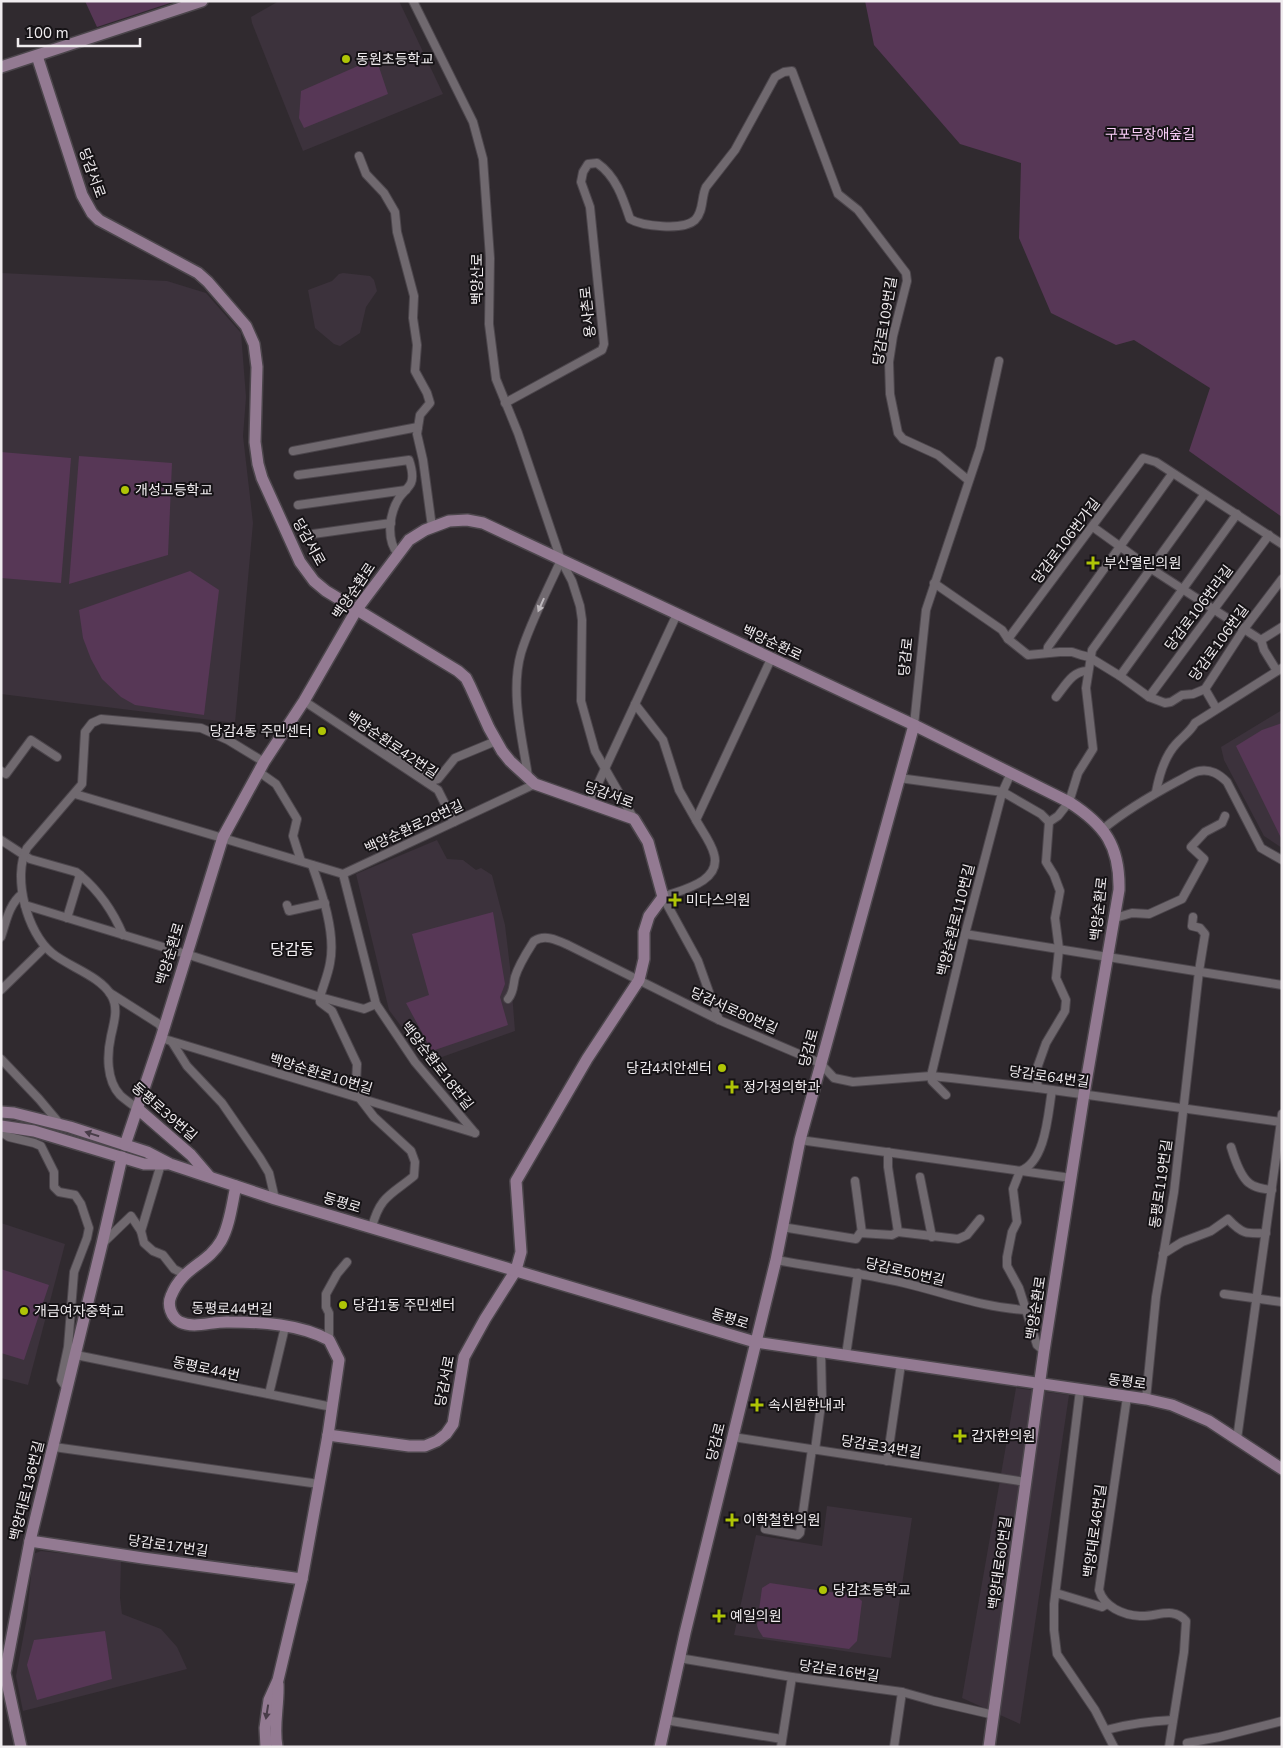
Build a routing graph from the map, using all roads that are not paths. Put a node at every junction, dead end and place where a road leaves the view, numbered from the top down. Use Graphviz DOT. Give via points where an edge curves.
graph roads {
  1 [pos="202,1"];
  2 [pos="413,1"];
  3 [pos="37,56"];
  4 [pos="1,67"];
  5 [pos="359,156"];
  6 [pos="588,164"];
  7 [pos="999,360"];
  8 [pos="505,403"];
  9 [pos="418,427"];
  10 [pos="293,451"];
  11 [pos="1172,474"];
  12 [pos="298,475"];
  13 [pos="968,480"];
  14 [pos="406,490"];
  15 [pos="1204,495"];
  16 [pos="298,505"];
  17 [pos="1238,514"];
  18 [pos="392,523"];
  19 [pos="1092,526"];
  20 [pos="432,527"];
  21 [pos="306,535"];
  22 [pos="1269,535"];
  23 [pos="1282,544"];
  24 [pos="1120,547"];
  25 [pos="398,554"];
  26 [pos="561,560"];
  27 [pos="1150,568"];
  28 [pos="1282,579"];
  29 [pos="934,583"];
  30 [pos="1184,589"];
  31 [pos="357,609"];
  32 [pos="1214,609"];
  33 [pos="677,614"];
  34 [pos="1282,627"];
  35 [pos="1244,629"];
  36 [pos="1008,639"];
  37 [pos="1262,640"];
  38 [pos="1047,653"];
  39 [pos="1090,658"];
  40 [pos="771,659"];
  41 [pos="1279,669"];
  42 [pos="1088,671"];
  43 [pos="1120,676"];
  44 [pos="1205,689"];
  45 [pos="1149,696"];
  46 [pos="1056,697"];
  47 [pos="304,701"];
  48 [pos="635,704"];
  49 [pos="1216,708"];
  50 [pos="914,725"];
  51 [pos="496,741"];
  52 [pos="390,749"];
  53 [pos="57,757"];
  54 [pos="262,767"];
  55 [pos="605,769"];
  56 [pos="1,771"];
  57 [pos="1011,773"];
  58 [pos="899,778"];
  59 [pos="532,780"];
  60 [pos="1003,792"];
  61 [pos="1156,792"];
  62 [pos="75,794"];
  63 [pos="1069,802"];
  64 [pos="589,804"];
  65 [pos="1225,816"];
  66 [pos="634,819"];
  67 [pos="696,820"];
  68 [pos="454,822"];
  69 [pos="1049,822"];
  70 [pos="1103,829"];
  71 [pos="222,837"];
  72 [pos="1,840"];
  73 [pos="23,856"];
  74 [pos="1282,860"];
  75 [pos="301,861"];
  76 [pos="312,865"];
  77 [pos="343,874"];
  78 [pos="80,875"];
  79 [pos="22,894"];
  80 [pos="663,897"];
  81 [pos="325,904"];
  82 [pos="25,905"];
  83 [pos="287,905"];
  84 [pos="1193,917"];
  85 [pos="66,918"];
  86 [pos="1115,918"];
  87 [pos="965,934"];
  88 [pos="123,935"];
  89 [pos="1,937"];
  90 [pos="45,946"];
  91 [pos="1059,949"];
  92 [pos="186,954"];
  93 [pos="1109,958"];
  94 [pos="1199,971"];
  95 [pos="639,980"];
  96 [pos="1282,985"];
  97 [pos="1,990"];
  98 [pos="110,993"];
  99 [pos="320,997"];
  100 [pos="508,999"];
  101 [pos="376,1004"];
  102 [pos="719,1020"];
  103 [pos="162,1034"];
  104 [pos="172,1042"];
  105 [pos="1,1059"];
  106 [pos="820,1063"];
  107 [pos="930,1076"];
  108 [pos="1038,1088"];
  109 [pos="1052,1090"];
  110 [pos="1084,1094"];
  111 [pos="946,1095"];
  112 [pos="361,1098"];
  113 [pos="138,1109"];
  114 [pos="1183,1109"];
  115 [pos="1,1112"];
  116 [pos="1281,1118"];
  117 [pos="60,1124"];
  118 [pos="1,1126"];
  119 [pos="1,1132"];
  120 [pos="1281,1132"];
  121 [pos="475,1133"];
  122 [pos="800,1140"];
  123 [pos="125,1145"];
  124 [pos="1231,1147"];
  125 [pos="888,1152"];
  126 [pos="122,1157"];
  127 [pos="166,1164"];
  128 [pos="1020,1171"];
  129 [pos="210,1177"];
  130 [pos="920,1177"];
  131 [pos="1072,1178"];
  132 [pos="855,1181"];
  133 [pos="236,1186"];
  134 [pos="1272,1190"];
  135 [pos="275,1199"];
  136 [pos="980,1219"];
  137 [pos="782,1227"];
  138 [pos="372,1228"];
  139 [pos="141,1231"];
  140 [pos="898,1232"];
  141 [pos="1266,1233"];
  142 [pos="862,1234"];
  143 [pos="932,1237"];
  144 [pos="102,1244"];
  145 [pos="1163,1254"];
  146 [pos="776,1260"];
  147 [pos="347,1262"];
  148 [pos="516,1270"];
  149 [pos="858,1273"];
  150 [pos="184,1274"];
  151 [pos="1224,1294"];
  152 [pos="1258,1298"];
  153 [pos="1282,1302"];
  154 [pos="1027,1310"];
  155 [pos="285,1327"];
  156 [pos="328,1340"];
  157 [pos="755,1342"];
  158 [pos="1044,1351"];
  159 [pos="821,1352"];
  160 [pos="76,1355"];
  161 [pos="846,1355"];
  162 [pos="901,1364"];
  163 [pos="1040,1384"];
  164 [pos="67,1389"];
  165 [pos="1080,1390"];
  166 [pos="269,1394"];
  167 [pos="1127,1397"];
  168 [pos="1146,1399"];
  169 [pos="332,1407"];
  170 [pos="328,1435"];
  171 [pos="733,1437"];
  172 [pos="1237,1439"];
  173 [pos="54,1447"];
  174 [pos="813,1449"];
  175 [pos="886,1461"];
  176 [pos="1280,1464"];
  177 [pos="1026,1482"];
  178 [pos="319,1484"];
  179 [pos="766,1529"];
  180 [pos="30,1541"];
  181 [pos="302,1579"];
  182 [pos="1056,1593"];
  183 [pos="1107,1604"];
  184 [pos="679,1658"];
  185 [pos="792,1677"];
  186 [pos="278,1680"];
  187 [pos="902,1692"];
  188 [pos="994,1715"];
  189 [pos="665,1720"];
  190 [pos="1173,1720"];
  191 [pos="1282,1721"];
  192 [pos="1106,1730"];
  193 [pos="782,1743"];
  194 [pos="1187,1743"];
  195 [pos="22,1747"];
  196 [pos="266,1747"];
  197 [pos="277,1747"];
  198 [pos="660,1747"];
  199 [pos="894,1747"];
  200 [pos="989,1747"];
  201 [pos="1114,1747"];
  202 [pos="1169,1747"];
  1 -- 3 [label="main road"];
  2 -- 8 [label="street, 백양산로" via="473,122 479,141 490,258 491,342 496,379"];
  3 -- 4 [label="main road"];
  3 -- 31 [label="main road, 당감서로" via="82,195 92,213 111,228 198,273 246,326 257,355 255,442 262,478 305,571 326,591"];
  5 -- 9 [label="street" via="366,174 384,192 395,212 414,296 415,371 430,403 420,415"];
  6 -- 8 [label="street, 용사촌로" via="581,182 590,206 602,350"];
  6 -- 13 [label="street, 당감로109번길" via="597,163 610,175 630,219 638,224 684,226 695,219 703,203 703,192 736,150 775,76 792,70 838,194 858,210 906,273 889,362 890,394 898,433 903,440 938,455"];
  7 -- 13 [label="street, 당감로" via="980,448"];
  8 -- 26 [label="street, 백양산로"];
  9 -- 10 [label="street"];
  9 -- 20 [label="street"];
  11 -- 15 [label="street"];
  11 -- 19 [label="street, 당감로106번가길" via="1156,462 1143,458"];
  11 -- 24 [label="street"];
  12 -- 14 [label="street" via="410,460 412,477"];
  13 -- 29 [label="street, 당감로"];
  14 -- 16 [label="street"];
  14 -- 18 [label="street" via="398,500"];
  15 -- 17 [label="street"];
  15 -- 27 [label="street"];
  17 -- 22 [label="street"];
  17 -- 30 [label="street"];
  18 -- 21 [label="street"];
  18 -- 25 [label="street" via="392,547"];
  19 -- 24 [label="street"];
  19 -- 36 [label="street, 당감로106번가길"];
  20 -- 25 [label="main road, 백양순환로" via="409,540"];
  20 -- 26 [label="main road, 백양순환로" via="456,520 483,523"];
  22 -- 23 [label="street"];
  22 -- 32 [label="street, 당감로106번라길"];
  24 -- 27 [label="street"];
  24 -- 38 [label="street" via="1048,647"];
  25 -- 31 [label="main road, 백양순환로"];
  26 -- 33 [label="main road, 백양순환로"];
  26 -- 55 [label="street, 백양산로" via="575,589 581,613 581,701 595,751"];
  26 -- 59 [label="street, one-way" via="521,654 517,683 517,707"];
  27 -- 30 [label="street"];
  27 -- 39 [label="street" via="1092,650"];
  28 -- 35 [label="street, 당감로106번길"];
  29 -- 36 [label="street, 당감로106번길" via="1002,630"];
  29 -- 50 [label="street, 당감로" via="926,610"];
  30 -- 32 [label="street"];
  30 -- 43 [label="street"];
  31 -- 47 [label="main road, 백양순환로"];
  31 -- 51 [label="main road, 당감서로" via="466,678"];
  32 -- 35 [label="street"];
  32 -- 45 [label="street, 당감로106번라길"];
  33 -- 40 [label="main road, 백양순환로"];
  33 -- 48 [label="street"];
  34 -- 37 [label="street"];
  35 -- 37 [label="street"];
  35 -- 44 [label="street, 당감로106번길"];
  36 -- 38 [label="street, 당감로106번길" via="1028,655"];
  37 -- 41 [label="street" via="1264,650"];
  38 -- 39 [label="street, 당감로106번길" via="1072,652"];
  39 -- 42 [label="street"];
  39 -- 43 [label="street, 당감로106번길"];
  40 -- 50 [label="main road, 백양순환로"];
  40 -- 67 [label="street"];
  41 -- 49 [label="street"];
  42 -- 46 [label="street" via="1075,674"];
  42 -- 63 [label="street" via="1086,688 1093,749 1078,773"];
  43 -- 45 [label="street, 당감로106번길"];
  44 -- 45 [label="street, 당감로106번길" via="1165,703"];
  44 -- 49 [label="street"];
  47 -- 54 [label="main road, 백양순환로"];
  47 -- 68 [label="street, 백양순환로42번길" via="438,790"];
  48 -- 55 [label="street"];
  48 -- 67 [label="street" via="664,740 679,790"];
  49 -- 61 [label="street" via="1195,722 1191,731 1169,753"];
  50 -- 57 [label="main road, 백양순환로"];
  50 -- 58 [label="main road, 당감로"];
  51 -- 52 [label="street" via="455,758 435,780"];
  51 -- 59 [label="main road, 당감서로" via="510,761"];
  53 -- 56 [label="street" via="31,740 6,774"];
  54 -- 62 [label="street" via="228,740 201,728 101,719 92,723 85,732 82,784"];
  54 -- 71 [label="main road, 백양순환로"];
  54 -- 75 [label="street" via="297,819 293,836"];
  55 -- 64 [label="street"];
  55 -- 66 [label="street, 백양산로"];
  57 -- 60 [label="street, 백양순환로110번길"];
  57 -- 63 [label="main road, 백양순환로"];
  58 -- 60 [label="street"];
  58 -- 106 [label="main road, 당감로"];
  59 -- 64 [label="main road, 당감서로"];
  59 -- 68 [label="street, 백양순환로28번길"];
  60 -- 69 [label="street"];
  60 -- 87 [label="street, 백양순환로110번길"];
  61 -- 70 [label="street"];
  61 -- 74 [label="street" via="1198,771 1220,775 1261,848"];
  62 -- 71 [label="street"];
  62 -- 73 [label="street"];
  63 -- 69 [label="street"];
  63 -- 70 [label="main road, 백양순환로"];
  64 -- 66 [label="main road, 당감서로"];
  65 -- 86 [label="street" via="1192,847 1204,859 1182,899 1149,914 1132,913"];
  66 -- 80 [label="main road, 당감서로" via="648,842"];
  67 -- 80 [label="street" via="714,854 713,868 699,884"];
  68 -- 77 [label="street, 백양순환로28번길"];
  69 -- 91 [label="street" via="1046,862 1060,890 1055,918"];
  70 -- 86 [label="main road, 백양순환로" via="1112,846 1118,870"];
  71 -- 75 [label="street"];
  71 -- 92 [label="main road, 백양순환로"];
  72 -- 73 [label="street"];
  73 -- 78 [label="street"];
  73 -- 79 [label="street"];
  75 -- 76 [label="street"];
  76 -- 77 [label="street"];
  76 -- 81 [label="street"];
  77 -- 101 [label="street, 백양순환로18번길"];
  78 -- 85 [label="street"];
  78 -- 88 [label="street" via="104,898"];
  79 -- 82 [label="street"];
  79 -- 89 [label="street" via="12,906"];
  80 -- 95 [label="main road, 당감서로" via="649,916 644,932 644,960"];
  80 -- 102 [label="street" via="698,960"];
  81 -- 83 [label="street" via="289,911"];
  81 -- 99 [label="street" via="331,962"];
  82 -- 85 [label="street"];
  82 -- 90 [label="street" via="34,930"];
  84 -- 94 [label="street, 동평로119번길" via="1192,926 1205,934"];
  85 -- 88 [label="street"];
  86 -- 93 [label="main road, 백양순환로"];
  87 -- 91 [label="street"];
  87 -- 107 [label="street, 백양순환로110번길"];
  88 -- 92 [label="street"];
  90 -- 97 [label="street"];
  90 -- 98 [label="street"];
  91 -- 93 [label="street"];
  91 -- 108 [label="street" via="1056,978 1066,1000 1065,1012 1041,1056 1036,1072"];
  92 -- 99 [label="street"];
  92 -- 103 [label="main road, 백양순환로"];
  93 -- 94 [label="street"];
  93 -- 110 [label="main road, 백양순환로"];
  94 -- 96 [label="street"];
  94 -- 114 [label="street, 동평로119번길"];
  95 -- 100 [label="street" via="568,945 542,937 534,941 524,956"];
  95 -- 102 [label="street, 당감서로80번길"];
  95 -- 148 [label="main road, 당감서로" via="587,1059 516,1181 521,1252"];
  98 -- 103 [label="street" via="159,1024"];
  98 -- 113 [label="street, 동평로39번길" via="116,1018 109,1050 112,1080 119,1094"];
  99 -- 101 [label="street" via="364,1009"];
  99 -- 112 [label="street" via="320,1002 332,1011 357,1064 356,1083"];
  101 -- 121 [label="street, 백양순환로18번길" via="415,1062"];
  102 -- 106 [label="street, 당감서로80번길"];
  103 -- 104 [label="street, 백양순환로10번길"];
  103 -- 113 [label="main road, 백양순환로"];
  104 -- 112 [label="street, 백양순환로10번길"];
  104 -- 135 [label="street" via="187,1066 222,1103 260,1158 269,1174"];
  105 -- 117 [label="street"];
  106 -- 107 [label="street, 당감로64번길" via="834,1078 847,1082"];
  106 -- 122 [label="main road, 당감로"];
  107 -- 108 [label="street, 당감로64번길"];
  107 -- 111 [label="street"];
  108 -- 109 [label="street, 당감로64번길"];
  109 -- 110 [label="street, 당감로64번길"];
  109 -- 128 [label="street" via="1042,1144 1036,1157"];
  110 -- 114 [label="street, 당감로64번길"];
  110 -- 131 [label="main road, 백양순환로"];
  112 -- 121 [label="street, 백양순환로10번길"];
  112 -- 138 [label="street" via="374,1117 411,1151 414,1162 414,1176 385,1198 375,1213"];
  113 -- 123 [label="main road, 백양순환로"];
  113 -- 129 [label="main road, 동평로39번길"];
  114 -- 116 [label="street, 당감로64번길"];
  114 -- 145 [label="street, 동평로119번길"];
  115 -- 117 [label="main road, 동평로"];
  116 -- 120 [label="street"];
  123 -- 117 [label="main road, 동평로, one-way"];
  118 -- 126 [label="main road, 동평로" via="34,1131"];
  119 -- 164 [label="street" via="41,1146 54,1172 54,1187 60,1192 75,1195 82,1204 89,1228 74,1272 62,1380"];
  120 -- 134 [label="street"];
  122 -- 125 [label="street"];
  122 -- 137 [label="main road, 당감로"];
  123 -- 127 [label="main road, 동평로" via="147,1152"];
  124 -- 134 [label="street" via="1248,1183"];
  125 -- 128 [label="street"];
  125 -- 140 [label="street"];
  126 -- 127 [label="main road, 동평로" via="144,1164"];
  126 -- 144 [label="main road, 백양대로136번길"];
  127 -- 129 [label="main road, 동평로"];
  127 -- 139 [label="street"];
  128 -- 131 [label="street"];
  128 -- 154 [label="street" via="1013,1189 1017,1222 1012,1232 1007,1266 1020,1288"];
  129 -- 133 [label="main road, 동평로"];
  130 -- 143 [label="street"];
  131 -- 158 [label="main road, 백양순환로"];
  132 -- 142 [label="street"];
  133 -- 135 [label="main road, 동평로"];
  133 -- 150 [label="main road, 동평로44번길" via="221,1241"];
  134 -- 141 [label="street"];
  135 -- 138 [label="main road, 동평로"];
  136 -- 143 [label="street" via="967,1235 958,1239"];
  137 -- 142 [label="street" via="856,1239"];
  137 -- 146 [label="main road, 당감로"];
  138 -- 148 [label="main road, 동평로"];
  139 -- 144 [label="street" via="130,1216"];
  139 -- 150 [label="street" via="144,1243"];
  140 -- 142 [label="street" via="892,1235"];
  140 -- 143 [label="street"];
  141 -- 145 [label="street" via="1246,1234 1228,1220"];
  141 -- 152 [label="street"];
  144 -- 160 [label="main road, 백양대로136번길"];
  145 -- 168 [label="street, 동평로119번길"];
  146 -- 149 [label="street, 당감로50번길"];
  146 -- 157 [label="main road, 당감로"];
  147 -- 156 [label="street" via="326,1294"];
  148 -- 157 [label="main road, 동평로"];
  148 -- 170 [label="main road, 당감서로" via="464,1356 452,1424 446,1434 425,1446"];
  149 -- 154 [label="street, 당감로50번길" via="940,1291 988,1306"];
  149 -- 161 [label="street"];
  150 -- 155 [label="main road, 동평로44번길" via="169,1301 172,1315 181,1322"];
  151 -- 152 [label="street"];
  152 -- 153 [label="street"];
  152 -- 172 [label="street"];
  154 -- 158 [label="street" via="1037,1345"];
  155 -- 156 [label="main road, 동평로44번길"];
  155 -- 166 [label="street"];
  156 -- 169 [label="main road" via="339,1360"];
  157 -- 159 [label="main road, 동평로"];
  157 -- 171 [label="main road, 당감로"];
  158 -- 163 [label="main road, 백양순환로"];
  159 -- 161 [label="main road, 동평로"];
  159 -- 174 [label="street" via="822,1397"];
  160 -- 164 [label="main road, 백양대로136번길"];
  160 -- 166 [label="street, 동평로44번"];
  161 -- 162 [label="main road, 동평로"];
  162 -- 163 [label="main road, 동평로"];
  162 -- 175 [label="street"];
  163 -- 165 [label="main road, 동평로"];
  163 -- 177 [label="main road, 백양대로60번길"];
  164 -- 173 [label="main road, 백양대로136번길"];
  165 -- 167 [label="main road, 동평로"];
  165 -- 182 [label="street"];
  166 -- 169 [label="street, 동평로44번"];
  167 -- 168 [label="main road, 동평로"];
  167 -- 183 [label="street, 백양대로46번길" via="1099,1590"];
  168 -- 172 [label="main road, 동평로" via="1172,1405 1209,1421"];
  169 -- 170 [label="main road"];
  170 -- 178 [label="main road"];
  171 -- 174 [label="street, 당감로34번길"];
  171 -- 184 [label="main road, 당감로"];
  172 -- 176 [label="main road, 동평로"];
  173 -- 178 [label="street"];
  173 -- 180 [label="main road, 백양대로136번길"];
  174 -- 175 [label="street, 당감로34번길"];
  174 -- 179 [label="street" via="800,1533"];
  175 -- 177 [label="street, 당감로34번길"];
  177 -- 188 [label="main road, 백양대로60번길"];
  178 -- 181 [label="main road"];
  180 -- 181 [label="main road, 당감로17번길"];
  180 -- 195 [label="main road, 백양대로136번길" via="5,1674"];
  181 -- 186 [label="main road"];
  182 -- 183 [label="street" via="1102,1607"];
  182 -- 192 [label="street" via="1054,1630 1057,1654"];
  183 -- 190 [label="street" via="1129,1614 1173,1613 1186,1621"];
  184 -- 185 [label="street, 당감로16번길"];
  184 -- 189 [label="main road, 당감로"];
  185 -- 187 [label="street, 당감로16번길"];
  185 -- 193 [label="street"];
  186 -- 196 [label="main road, one-way" via="269,1700"];
  186 -- 197 [label="main road"];
  187 -- 188 [label="street, 당감로16번길"];
  187 -- 199 [label="street"];
  188 -- 200 [label="main road, 백양대로60번길"];
  189 -- 193 [label="street"];
  189 -- 198 [label="main road, 당감로"];
  190 -- 192 [label="street"];
  190 -- 202 [label="street"];
  191 -- 194 [label="street"];
  192 -- 201 [label="street"];
}
